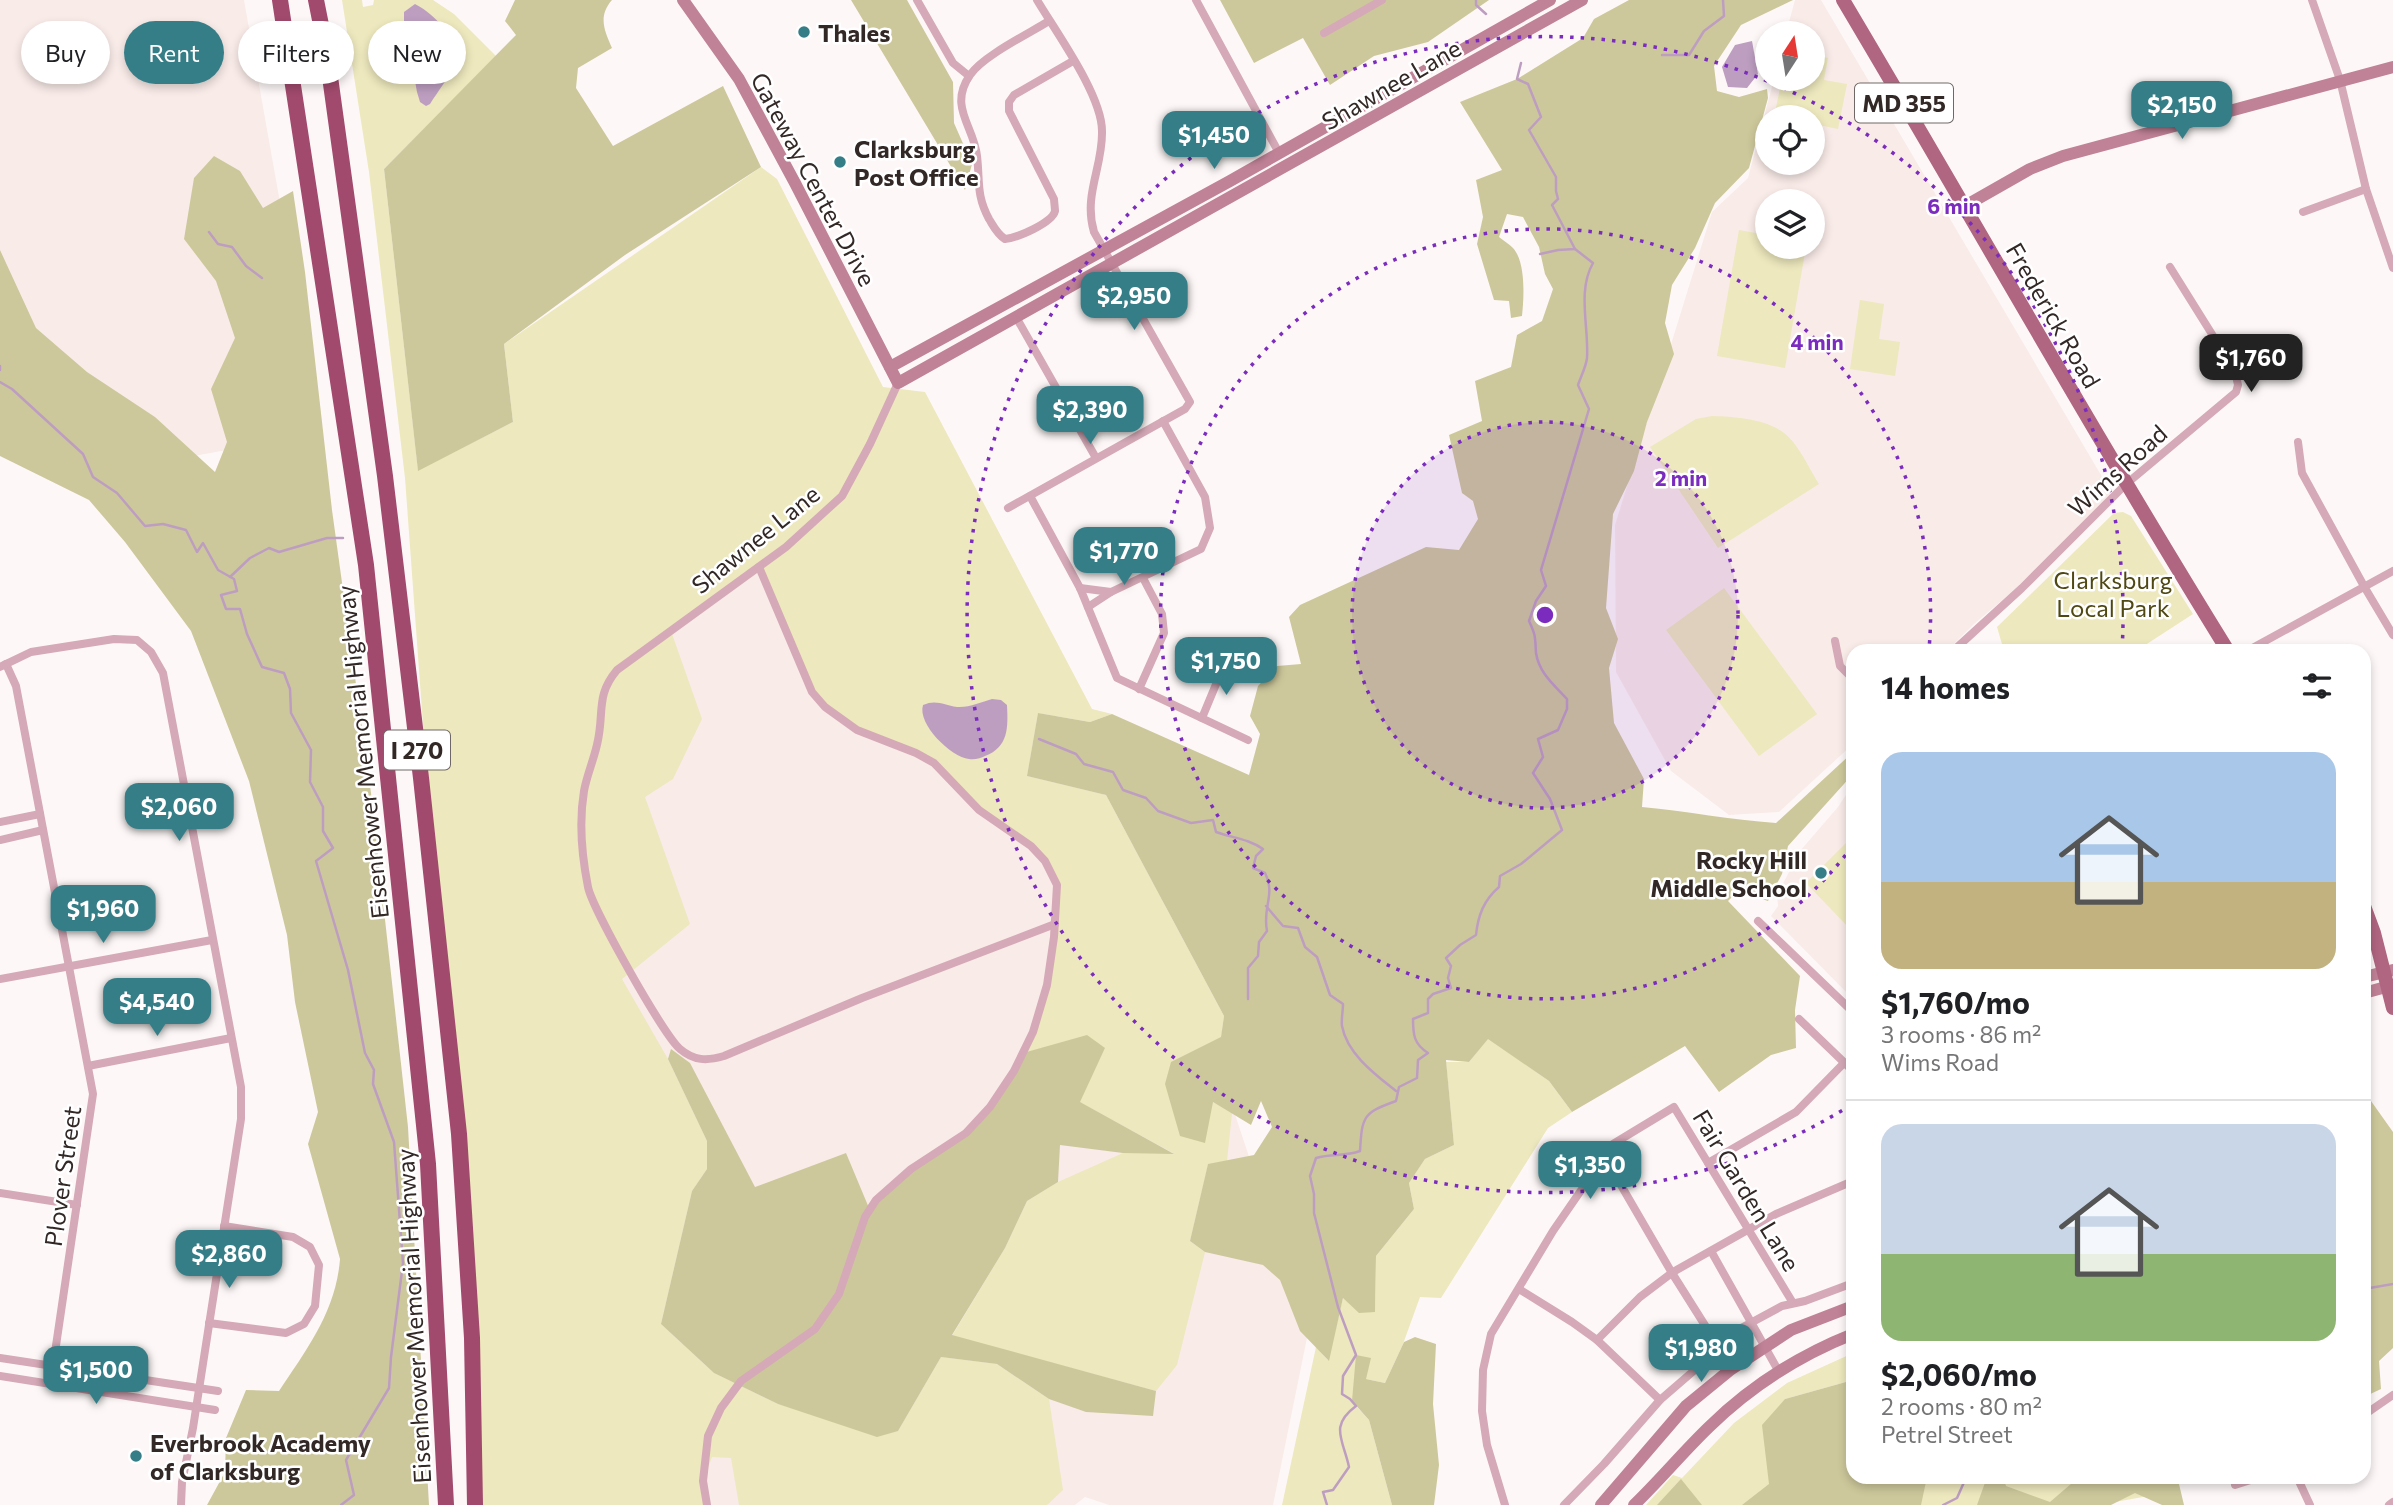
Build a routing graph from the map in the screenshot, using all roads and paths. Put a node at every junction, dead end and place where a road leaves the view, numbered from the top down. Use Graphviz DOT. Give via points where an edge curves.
graph roads {
  1 [pos="280,0"];
  2 [pos="316,0"];
  3 [pos="684,0"];
  4 [pos="917,0"];
  5 [pos="1037,0"];
  6 [pos="1196,0"];
  7 [pos="1382,0"];
  8 [pos="1550,0"];
  9 [pos="1582,0"];
  10 [pos="1843,0"];
  11 [pos="2312,0"];
  12 [pos="1049,21"];
  13 [pos="1324,33"];
  14 [pos="1073,61"];
  15 [pos="2393,67"];
  16 [pos="969,76"];
  17 [pos="2340,80"];
  18 [pos="1279,153"];
  19 [pos="2366,189"];
  20 [pos="1965,206"];
  21 [pos="2302,212"];
  22 [pos="1104,251"];
  23 [pos="1111,264"];
  24 [pos="2169,267"];
  25 [pos="2393,268"];
  26 [pos="1016,317"];
  27 [pos="890,367"];
  28 [pos="898,383"];
  29 [pos="1163,421"];
  30 [pos="2298,442"];
  31 [pos="1096,458"];
  32 [pos="2125,485"];
  33 [pos="1030,496"];
  34 [pos="1008,508"];
  35 [pos="759,567"];
  36 [pos="2393,571"];
  37 [pos="1143,578"];
  38 [pos="1080,588"];
  39 [pos="2365,588"];
  40 [pos="1111,592"];
  41 [pos="1088,607"];
  42 [pos="2393,635"];
  43 [pos="1835,641"];
  44 [pos="1961,644"];
  45 [pos="2224,644"];
  46 [pos="2260,644"];
  47 [pos="1224,665"];
  48 [pos="3,666"];
  49 [pos="1846,672"];
  50 [pos="1139,689"];
  51 [pos="1202,718"];
  52 [pos="1248,740"];
  53 [pos="40,814"];
  54 [pos="0,822"];
  55 [pos="43,830"];
  56 [pos="0,840"];
  57 [pos="1758,921"];
  58 [pos="1055,923"];
  59 [pos="2371,924"];
  60 [pos="212,940"];
  61 [pos="70,966"];
  62 [pos="2389,971"];
  63 [pos="2371,975"];
  64 [pos="0,979"];
  65 [pos="2391,986"];
  66 [pos="2371,991"];
  67 [pos="1846,1005"];
  68 [pos="2393,1008"];
  69 [pos="1798,1019"];
  70 [pos="231,1038"];
  71 [pos="1844,1062"];
  72 [pos="88,1066"];
  73 [pos="1604,1156"];
  74 [pos="1708,1163"];
  75 [pos="1846,1184"];
  76 [pos="0,1193"];
  77 [pos="78,1205"];
  78 [pos="225,1226"];
  79 [pos="1750,1229"];
  80 [pos="1711,1251"];
  81 [pos="1672,1273"];
  82 [pos="1846,1285"];
  83 [pos="1518,1289"];
  84 [pos="1793,1303"];
  85 [pos="1846,1309"];
  86 [pos="1751,1321"];
  87 [pos="209,1323"];
  88 [pos="1846,1337"];
  89 [pos="1597,1340"];
  90 [pos="1718,1346"];
  91 [pos="1765,1347"];
  92 [pos="0,1358"];
  93 [pos="52,1366"];
  94 [pos="1779,1372"];
  95 [pos="0,1376"];
  96 [pos="199,1388"];
  97 [pos="218,1391"];
  98 [pos="2393,1395"];
  99 [pos="1660,1400"];
  100 [pos="196,1407"];
  101 [pos="215,1410"];
  102 [pos="2371,1410"];
  103 [pos="2238,1484"];
  104 [pos="2300,1484"];
  105 [pos="2235,1485"];
  106 [pos="180,1505"];
  107 [pos="446,1505"];
  108 [pos="475,1505"];
  109 [pos="707,1505"];
  110 [pos="1506,1505"];
  111 [pos="1564,1505"];
  112 [pos="1601,1505"];
  113 [pos="1634,1505"];
  114 [pos="2310,1505"];
  1 -- 107 [label="highway, Eisenhower Memorial Highway / I 270" via="366,565 428,1164"];
  2 -- 108 [label="highway, I 270" via="385,476 438,927 466,1226"];
  3 -- 27 [label="street, Gateway Center Drive" via="739,79"];
  4 -- 16 [label="street" via="953,63"];
  5 -- 12 [label="street"];
  6 -- 18 [label="street"];
  7 -- 13 [label="street"];
  8 -- 18 [label="street, Shawnee Lane"];
  9 -- 23 [label="street, Shawnee Lane"];
  10 -- 20 [label="main road, Frederick Road / MD 355"];
  11 -- 17 [label="street"];
  12 -- 14 [label="street"];
  12 -- 16 [label="street" via="979,64"];
  14 -- 16 [label="street" via="1013,94 1009,102 1009,111 1054,199 1055,210 1050,219 1015,238 998,235 978,193 977,155 960,105"];
  14 -- 22 [label="street" via="1100,114 1102,150 1089,216"];
  15 -- 17 [label="street"];
  17 -- 19 [label="street"];
  17 -- 20 [label="street" via="2063,156"];
  18 -- 22 [label="street, Shawnee Lane"];
  19 -- 21 [label="street"];
  19 -- 25 [label="street"];
  20 -- 32 [label="main road, Frederick Road / MD 355"];
  22 -- 23 [label="street"];
  22 -- 27 [label="street, Shawnee Lane"];
  23 -- 26 [label="street, Shawnee Lane"];
  23 -- 29 [label="street" via="1190,402"];
  24 -- 32 [label="street, Wims Road" via="2235,371 2238,385 2236,392"];
  26 -- 28 [label="street, Shawnee Lane"];
  26 -- 31 [label="street"];
  27 -- 28 [label="street, Gateway Center Drive"];
  28 -- 35 [label="street, Shawnee Lane" via="842,496"];
  29 -- 31 [label="street"];
  29 -- 37 [label="street" via="1205,497 1210,528 1201,549"];
  30 -- 39 [label="street" via="2302,473"];
  31 -- 33 [label="street"];
  32 -- 44 [label="street, Wims Road"];
  32 -- 45 [label="main road, Frederick Road / MD 355"];
  33 -- 34 [label="street"];
  33 -- 38 [label="street"];
  35 -- 58 [label="street" via="812,692 857,730 934,763 979,810 1031,846 1045,861 1056,885"];
  35 -- 58 [label="street, Shawnee Lane" via="617,670 601,696 598,738 584,792 588,890 673,1043 707,1061 724,1056"];
  36 -- 39 [label="street"];
  37 -- 40 [label="street"];
  37 -- 50 [label="street" via="1162,614 1164,633"];
  38 -- 40 [label="street"];
  38 -- 41 [label="street"];
  39 -- 42 [label="street"];
  39 -- 46 [label="street"];
  40 -- 41 [label="street"];
  41 -- 50 [label="street" via="1116,678"];
  43 -- 49 [label="street" via="1840,666"];
  47 -- 51 [label="street"];
  48 -- 53 [label="street, Plover Street" via="16,686"];
  48 -- 60 [label="street" via="31,652 114,639 137,640 151,652 163,673"];
  50 -- 51 [label="street"];
  51 -- 52 [label="street"];
  53 -- 54 [label="street"];
  53 -- 55 [label="street, Plover Street"];
  55 -- 56 [label="street"];
  55 -- 61 [label="street, Plover Street"];
  57 -- 67 [label="street"];
  58 -- 109 [label="street" via="1047,985 1033,1032 1014,1071 966,1133 876,1200 865,1217 839,1294 815,1329 741,1381 721,1408 708,1436 703,1481"];
  59 -- 62 [label="main road"];
  60 -- 61 [label="street"];
  60 -- 70 [label="street"];
  61 -- 64 [label="street"];
  61 -- 72 [label="street, Plover Street"];
  62 -- 63 [label="street"];
  62 -- 65 [label="main road"];
  65 -- 66 [label="street"];
  65 -- 68 [label="main road"];
  69 -- 71 [label="street"];
  70 -- 72 [label="street"];
  70 -- 78 [label="street" via="241,1087 241,1119"];
  71 -- 74 [label="street" via="1796,1112"];
  72 -- 77 [label="street, Plover Street" via="93,1109"];
  73 -- 74 [label="street, Fair Garden Lane" via="1613,1144 1674,1107"];
  73 -- 81 [label="street"];
  73 -- 83 [label="street, Fair Garden Lane"];
  74 -- 79 [label="street, Fair Garden Lane"];
  75 -- 79 [label="street"];
  76 -- 77 [label="street"];
  77 -- 93 [label="street, Plover Street"];
  78 -- 87 [label="street"];
  78 -- 87 [label="street" via="293,1237 310,1247 319,1265 315,1306 304,1324 286,1333"];
  79 -- 80 [label="street"];
  79 -- 84 [label="street, Fair Garden Lane"];
  80 -- 81 [label="street"];
  80 -- 86 [label="street"];
  81 -- 89 [label="street"];
  81 -- 90 [label="street"];
  82 -- 84 [label="street"];
  83 -- 89 [label="street"];
  83 -- 110 [label="street, Fair Garden Lane" via="1491,1335 1482,1389 1487,1446"];
  84 -- 86 [label="street"];
  85 -- 91 [label="street" via="1791,1330"];
  86 -- 90 [label="street"];
  86 -- 91 [label="street"];
  87 -- 96 [label="street"];
  88 -- 94 [label="street"];
  89 -- 99 [label="street"];
  90 -- 99 [label="street"];
  91 -- 94 [label="street"];
  91 -- 112 [label="street" via="1686,1406"];
  92 -- 93 [label="street"];
  93 -- 96 [label="street"];
  94 -- 113 [label="street" via="1710,1426"];
  95 -- 100 [label="street"];
  96 -- 97 [label="street"];
  96 -- 100 [label="street"];
  98 -- 102 [label="street"];
  99 -- 111 [label="street"];
  100 -- 101 [label="street"];
  100 -- 106 [label="street"];
  103 -- 105 [label="street"];
  104 -- 114 [label="street"];
}
